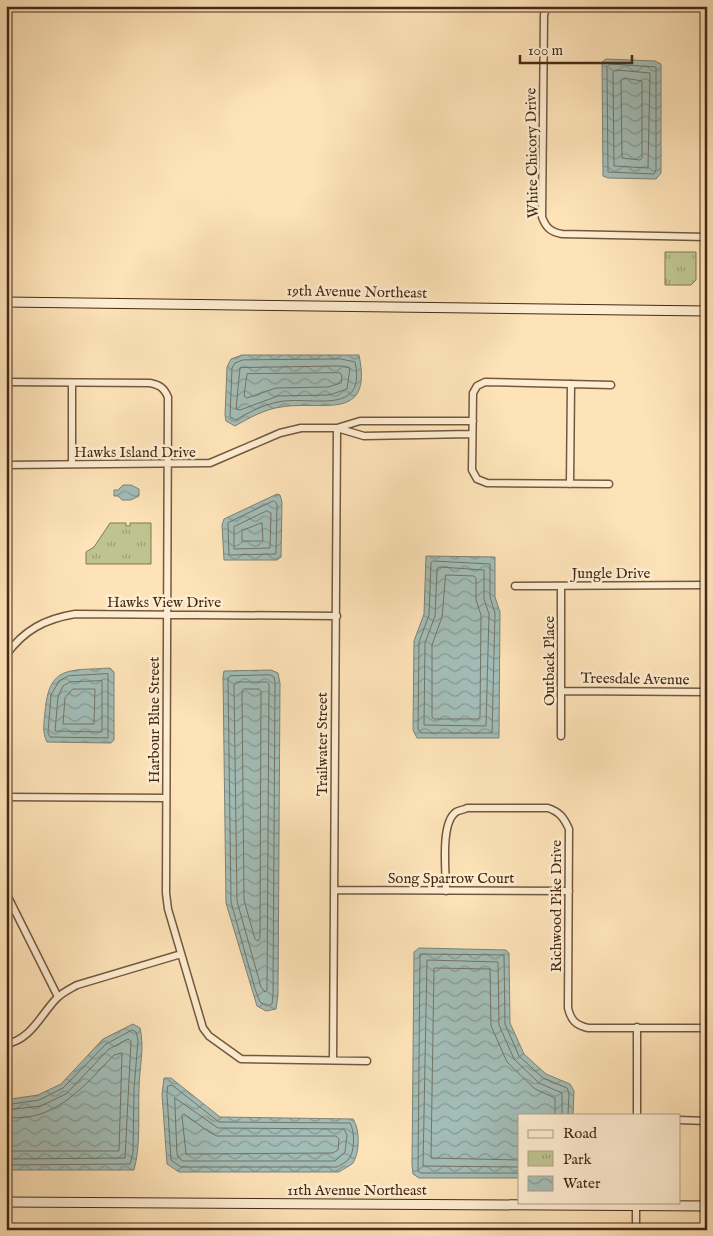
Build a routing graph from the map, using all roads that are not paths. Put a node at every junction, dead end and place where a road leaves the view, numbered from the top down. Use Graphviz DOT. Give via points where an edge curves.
graph roads {
  1 [pos="547,6"];
  2 [pos="707,237"];
  3 [pos="6,302"];
  4 [pos="707,311"];
  5 [pos="72,383"];
  6 [pos="7,384"];
  7 [pos="571,384"];
  8 [pos="611,385"];
  9 [pos="473,421"];
  10 [pos="337,428"];
  11 [pos="472,434"];
  12 [pos="6,461"];
  13 [pos="15,464"];
  14 [pos="72,464"];
  15 [pos="6,465"];
  16 [pos="168,465"];
  17 [pos="570,484"];
  18 [pos="609,484"];
  19 [pos="707,585"];
  20 [pos="514,586"];
  21 [pos="562,586"];
  22 [pos="167,615"];
  23 [pos="337,616"];
  24 [pos="6,655"];
  25 [pos="562,691"];
  26 [pos="707,692"];
  27 [pos="562,736"];
  28 [pos="6,797"];
  29 [pos="166,798"];
  30 [pos="334,890"];
  31 [pos="446,891"];
  32 [pos="569,891"];
  33 [pos="6,893"];
  34 [pos="181,954"];
  35 [pos="58,997"];
  36 [pos="636,1027"];
  37 [pos="707,1028"];
  38 [pos="6,1044"];
  39 [pos="333,1060"];
  40 [pos="367,1060"];
  41 [pos="637,1114"];
  42 [pos="680,1120"];
  43 [pos="707,1120"];
  44 [pos="6,1202"];
  45 [pos="518,1204"];
  46 [pos="626,1204"];
  47 [pos="647,1204"];
  48 [pos="636,1205"];
  49 [pos="707,1206"];
  50 [pos="636,1230"];
  1 -- 2 [label="street, White Chicory Drive" via="544,15 542,217 546,226 562,234"];
  3 -- 4 [label="street, 19th Avenue Northeast"];
  5 -- 6 [label="street, Harbour Blue Street"];
  5 -- 14 [label="street"];
  5 -- 16 [label="street, Harbour Blue Street" via="160,385 168,397"];
  7 -- 8 [label="street"];
  7 -- 9 [label="street" via="481,384 473,393"];
  7 -- 17 [label="street"];
  9 -- 10 [label="street, Hawks Island Drive" via="360,421"];
  9 -- 11 [label="street"];
  10 -- 11 [label="street, Hawks Island Drive" via="364,436"];
  10 -- 16 [label="street, Hawks Island Drive" via="290,429 210,464"];
  10 -- 23 [label="street, Trailwater Street"];
  11 -- 17 [label="street" via="472,470 482,482"];
  12 -- 13 [label="street, Hawks Island Drive"];
  13 -- 14 [label="street, Hawks Island Drive"];
  13 -- 15 [label="street, Hawks Island Drive"];
  14 -- 16 [label="street, Hawks Island Drive"];
  16 -- 22 [label="street, Harbour Blue Street"];
  17 -- 18 [label="street"];
  19 -- 21 [label="street, Jungle Drive"];
  20 -- 21 [label="street, Jungle Drive"];
  21 -- 25 [label="street, Outback Place"];
  22 -- 23 [label="street, Hawks View Drive"];
  22 -- 24 [label="street, Hawks View Drive" via="61,616 43,622 18,639"];
  22 -- 29 [label="street, Harbour Blue Street"];
  23 -- 30 [label="street, Trailwater Street"];
  25 -- 26 [label="street, Treesdale Avenue"];
  25 -- 27 [label="street, Outback Place"];
  28 -- 29 [label="street"];
  29 -- 34 [label="street, Harbour Blue Street" via="166,893"];
  30 -- 31 [label="street, Song Sparrow Court"];
  30 -- 39 [label="street, Trailwater Street"];
  31 -- 32 [label="street, Song Sparrow Court"];
  31 -- 32 [label="street, Richwood Pike Drive" via="446,830 456,813 468,808 548,808 563,816 569,829"];
  32 -- 36 [label="street, Richwood Pike Drive" via="568,1008 571,1018 578,1026 588,1028"];
  33 -- 35 [label="street"];
  34 -- 35 [label="street" via="77,985"];
  34 -- 39 [label="street, Harbour Blue Street" via="203,1028 236,1057 247,1060"];
  35 -- 38 [label="street" via="25,1036"];
  36 -- 37 [label="street, Richwood Pike Drive"];
  36 -- 41 [label="street"];
  39 -- 40 [label="street, Harbour Blue Street"];
  42 -- 43 [label="street"];
  44 -- 45 [label="street, 11th Avenue Northeast"];
  46 -- 48 [label="street, 11th Avenue Northeast"];
  47 -- 48 [label="street, 11th Avenue Northeast"];
  47 -- 49 [label="street, 11th Avenue Northeast"];
  48 -- 50 [label="street"];
}
